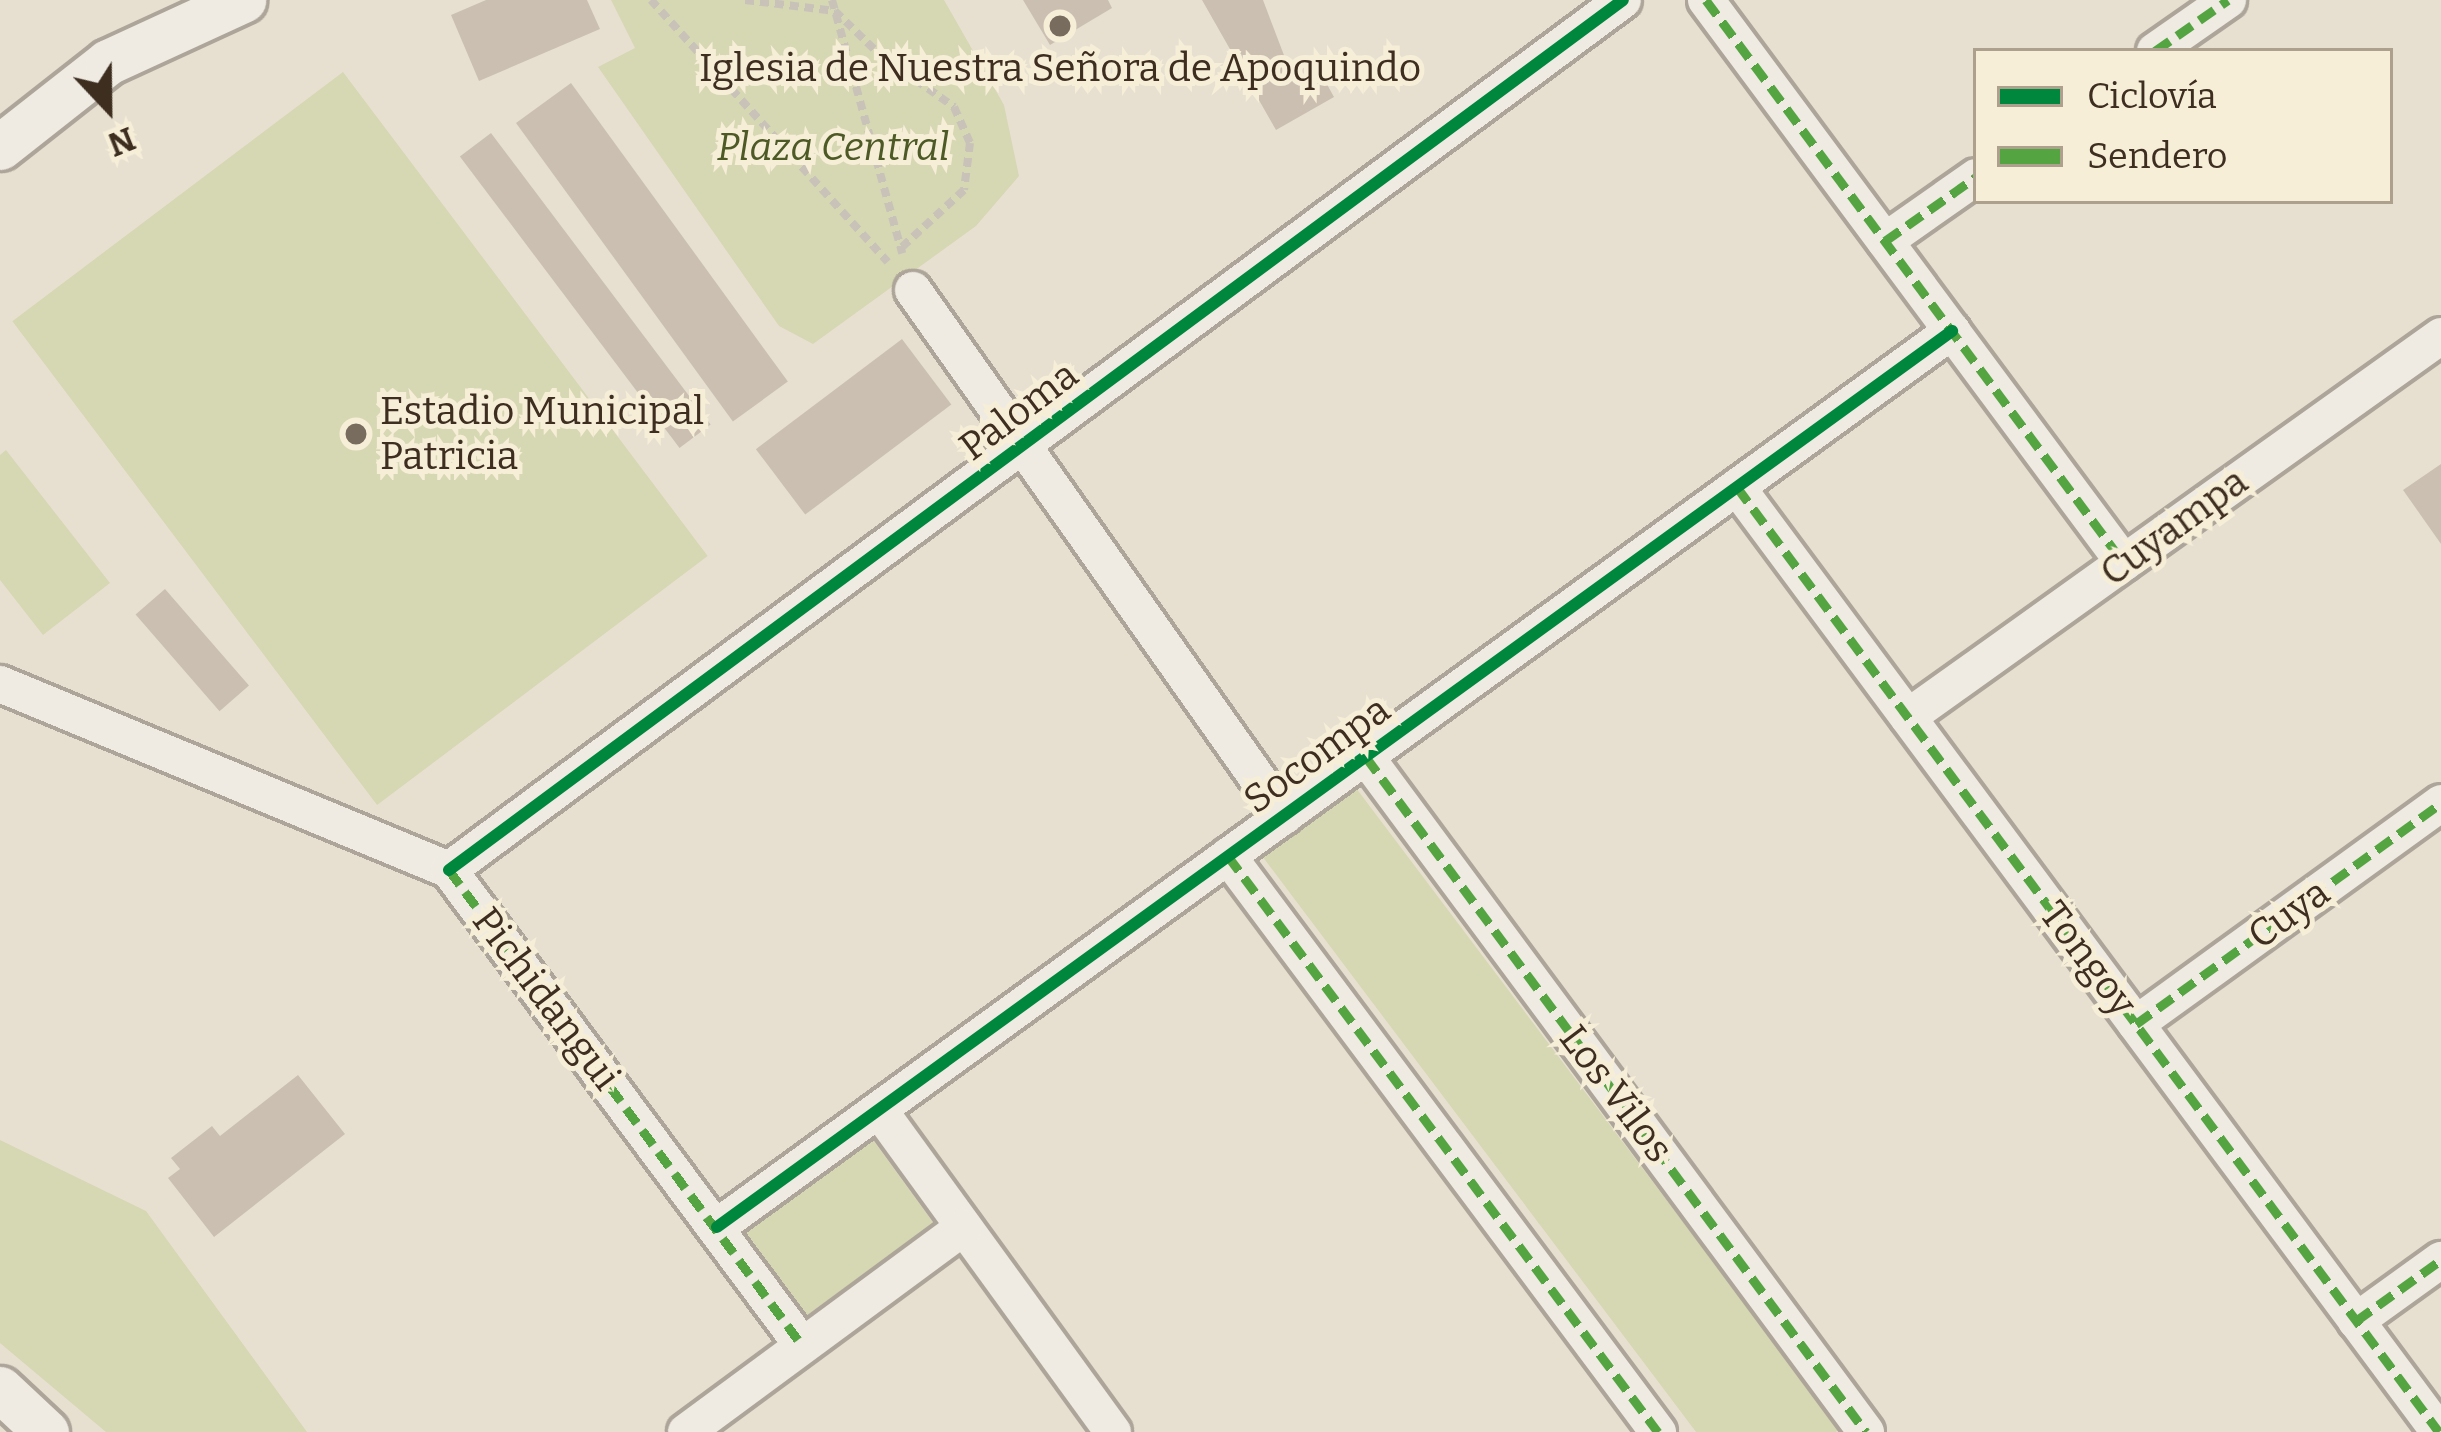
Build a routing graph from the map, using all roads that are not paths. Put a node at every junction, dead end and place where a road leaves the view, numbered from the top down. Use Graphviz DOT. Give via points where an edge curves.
graph roads {
  1 [pos="244,0"];
  2 [pos="1623,0"];
  3 [pos="1706,0"];
  4 [pos="2228,0"];
  5 [pos="2159,48"];
  6 [pos="7,130"];
  7 [pos="1973,179"];
  8 [pos="1885,242"];
  9 [pos="913,290"];
  10 [pos="1952,331"];
  11 [pos="2441,336"];
  12 [pos="1021,447"];
  13 [pos="1737,487"];
  14 [pos="2124,562"];
  15 [pos="0,684"];
  16 [pos="1908,718"];
  17 [pos="1366,757"];
  18 [pos="2441,803"];
  19 [pos="1284,816"];
  20 [pos="1228,856"];
  21 [pos="449,870"];
  22 [pos="2136,1024"];
  23 [pos="879,1110"];
  24 [pos="717,1227"];
  25 [pos="964,1227"];
  26 [pos="2441,1260"];
  27 [pos="2356,1321"];
  28 [pos="802,1345"];
  29 [pos="0,1389"];
  30 [pos="46,1432"];
  31 [pos="686,1432"];
  32 [pos="1113,1432"];
  33 [pos="1658,1432"];
  34 [pos="1866,1432"];
  35 [pos="2439,1432"];
  1 -- 6 [label="street" via="108,62"];
  2 -- 12 [label="street, Paloma"];
  3 -- 8 [label="street"];
  4 -- 5 [label="street"];
  7 -- 8 [label="street"];
  8 -- 10 [label="street"];
  9 -- 12 [label="street"];
  10 -- 13 [label="street, Socompa"];
  10 -- 14 [label="street"];
  11 -- 14 [label="street, Cuyampa"];
  12 -- 19 [label="street"];
  12 -- 21 [label="street, Paloma"];
  13 -- 16 [label="street, Tongoy"];
  13 -- 17 [label="street, Socompa"];
  14 -- 16 [label="street, Cuyampa"];
  15 -- 21 [label="street, Pichidangui"];
  16 -- 22 [label="street, Tongoy"];
  17 -- 19 [label="street, Socompa"];
  17 -- 34 [label="street, Los Vilos"];
  18 -- 22 [label="street, Cuya"];
  19 -- 20 [label="street, Socompa"];
  20 -- 23 [label="street, Socompa"];
  20 -- 33 [label="street"];
  21 -- 24 [label="street, Pichidangui"];
  22 -- 27 [label="street, Tongoy"];
  23 -- 24 [label="street, Socompa"];
  23 -- 25 [label="street"];
  24 -- 28 [label="street, Pichidangui"];
  25 -- 28 [label="street"];
  25 -- 32 [label="street"];
  26 -- 27 [label="street"];
  27 -- 35 [label="street, Tongoy"];
  28 -- 31 [label="street"];
  29 -- 30 [label="street"];
}
